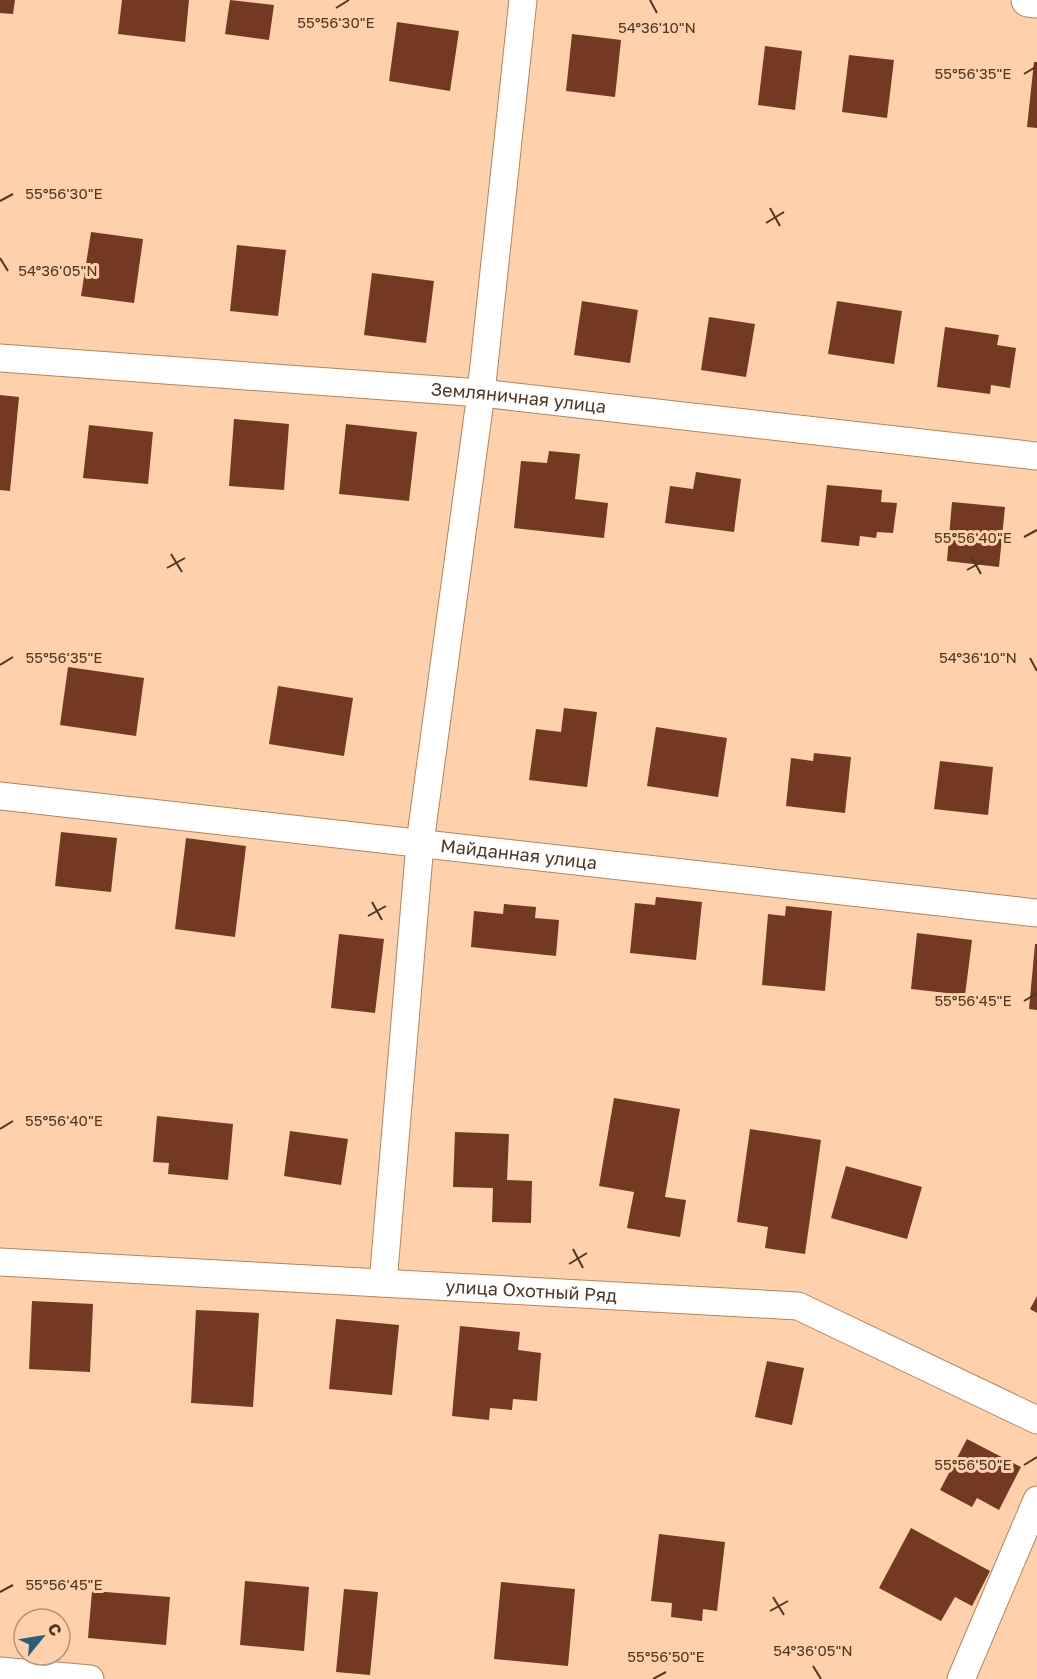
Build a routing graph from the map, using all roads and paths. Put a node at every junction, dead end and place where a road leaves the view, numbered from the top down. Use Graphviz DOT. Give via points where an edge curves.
graph roads {
  1 [pos="523,0"];
  2 [pos="1028,0"];
  3 [pos="1037,1"];
  4 [pos="0,358"];
  5 [pos="481,393"];
  6 [pos="1037,456"];
  7 [pos="0,796"];
  8 [pos="420,843"];
  9 [pos="1037,913"];
  10 [pos="0,1262"];
  11 [pos="383,1283"];
  12 [pos="1037,1420"];
  13 [pos="1037,1500"];
  14 [pos="0,1671"];
  15 [pos="90,1679"];
  16 [pos="961,1679"];
  1 -- 5 [label="street"];
  2 -- 3 [label="street"];
  4 -- 5 [label="street, Земляничная улица"];
  5 -- 6 [label="street, Земляничная улица"];
  5 -- 8 [label="street"];
  7 -- 8 [label="street, Майданная улица"];
  8 -- 9 [label="street, Майданная улица"];
  8 -- 11 [label="street"];
  10 -- 11 [label="street, улица Охотный Ряд"];
  11 -- 12 [label="street, улица Охотный Ряд" via="798,1306"];
  13 -- 16 [label="street"];
  14 -- 15 [label="street"];
}
